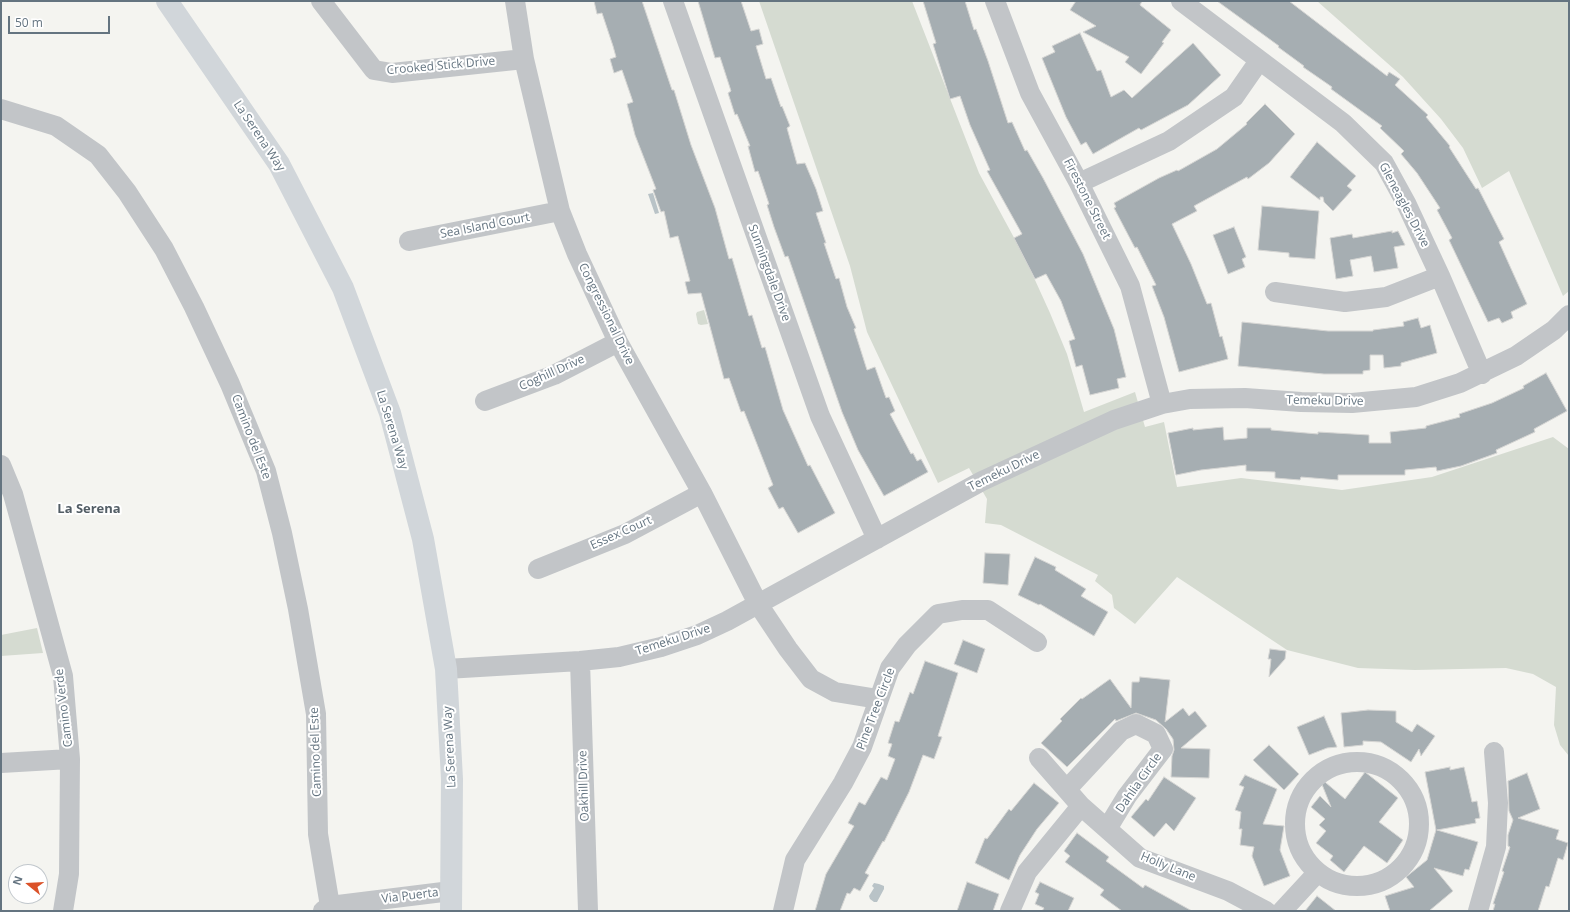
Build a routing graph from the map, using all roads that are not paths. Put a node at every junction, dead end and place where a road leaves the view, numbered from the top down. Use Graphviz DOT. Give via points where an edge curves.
graph roads {
  1 [pos="167,1"];
  2 [pos="321,1"];
  3 [pos="516,1"];
  4 [pos="673,1"];
  5 [pos="995,1"];
  6 [pos="1181,1"];
  7 [pos="524,59"];
  8 [pos="1259,61"];
  9 [pos="1,109"];
  10 [pos="1079,183"];
  11 [pos="560,211"];
  12 [pos="409,241"];
  13 [pos="1440,276"];
  14 [pos="1275,292"];
  15 [pos="1569,315"];
  16 [pos="618,342"];
  17 [pos="1482,374"];
  18 [pos="485,402"];
  19 [pos="1162,404"];
  20 [pos="1,465"];
  21 [pos="702,493"];
  22 [pos="876,539"];
  23 [pos="538,569"];
  24 [pos="758,604"];
  25 [pos="1037,642"];
  26 [pos="580,661"];
  27 [pos="446,669"];
  28 [pos="878,699"];
  29 [pos="1494,752"];
  30 [pos="1039,758"];
  31 [pos="70,759"];
  32 [pos="1,763"];
  33 [pos="1067,790"];
  34 [pos="1081,806"];
  35 [pos="1107,829"];
  36 [pos="1318,872"];
  37 [pos="451,901"];
  38 [pos="327,908"];
  39 [pos="63,911"];
  40 [pos="588,911"];
  41 [pos="783,911"];
  42 [pos="1010,911"];
  43 [pos="1266,911"];
  44 [pos="1282,911"];
  45 [pos="1478,911"];
  1 -- 27 [label="main road, La Serena Way" via="279,164 343,288 390,413 422,539"];
  2 -- 7 [label="street, Crooked Stick Drive" via="374,70 392,73"];
  3 -- 7 [label="street, Congressional Drive"];
  4 -- 22 [label="street, Sunningdale Drive" via="820,416"];
  5 -- 10 [label="street, Firestone Street" via="1030,93"];
  6 -- 8 [label="street, Gleneagles Drive"];
  7 -- 11 [label="street, Congressional Drive"];
  8 -- 10 [label="street" via="1234,97 1168,141"];
  8 -- 13 [label="street, Gleneagles Drive" via="1343,123 1384,163"];
  9 -- 38 [label="street, Camino del Este" via="56,126 98,156 127,192 164,249 194,307 230,384 266,471 298,609 316,714 318,834"];
  10 -- 19 [label="street, Firestone Street" via="1130,286"];
  11 -- 12 [label="street, Sea Island Court"];
  11 -- 16 [label="street, Congressional Drive"];
  13 -- 14 [label="street" via="1386,297 1345,302"];
  13 -- 17 [label="street, Gleneagles Drive"];
  15 -- 17 [label="street, Temeku Drive" via="1554,330 1516,356"];
  16 -- 18 [label="street, Coghill Drive" via="554,375"];
  16 -- 21 [label="street, Congressional Drive"];
  17 -- 19 [label="street, Temeku Drive" via="1416,397 1359,402 1190,399"];
  19 -- 22 [label="street, Temeku Drive" via="1114,420 989,477"];
  20 -- 31 [label="street, Camino Verde" via="13,494 63,676"];
  21 -- 23 [label="street, Essex Court" via="625,534"];
  21 -- 24 [label="street, Congressional Drive"];
  22 -- 24 [label="street, Temeku Drive"];
  24 -- 26 [label="street, Temeku Drive" via="698,635 668,645 619,657"];
  24 -- 28 [label="street, Congressional Drive" via="811,680 835,692"];
  25 -- 28 [label="street, Pine Tree Circle" via="988,610 962,610 938,614 907,645 890,668"];
  26 -- 27 [label="street, Temeku Drive"];
  26 -- 40 [label="street, Oakhill Drive"];
  27 -- 37 [label="main road, La Serena Way" via="452,779"];
  28 -- 41 [label="street, Pine Tree Circle" via="862,747 843,783 795,860"];
  29 -- 45 [label="street" via="1498,803 1496,847"];
  30 -- 33 [label="street, Holly Lane"];
  31 -- 32 [label="street"];
  31 -- 39 [label="street, Camino Verde" via="69,874"];
  33 -- 34 [label="street, Holly Lane"];
  33 -- 35 [label="street, Dahlia Circle" via="1121,731 1136,724 1156,734 1163,748 1127,796"];
  34 -- 35 [label="street, Holly Lane"];
  34 -- 42 [label="street" via="1027,872"];
  35 -- 43 [label="street, Holly Lane" via="1140,858 1228,891"];
  36 -- 36 [label="street" via="1335,882 1355,886 1376,884 1394,875 1408,860 1417,841 1420,821 1416,801 1405,783 1390,770 1371,762 1350,761 1331,767 1314,779 1302,796 1296,816 1296,837 1304,856"];
  36 -- 44 [label="street"];
  37 -- 38 [label="street, Via Puerta"];
}
